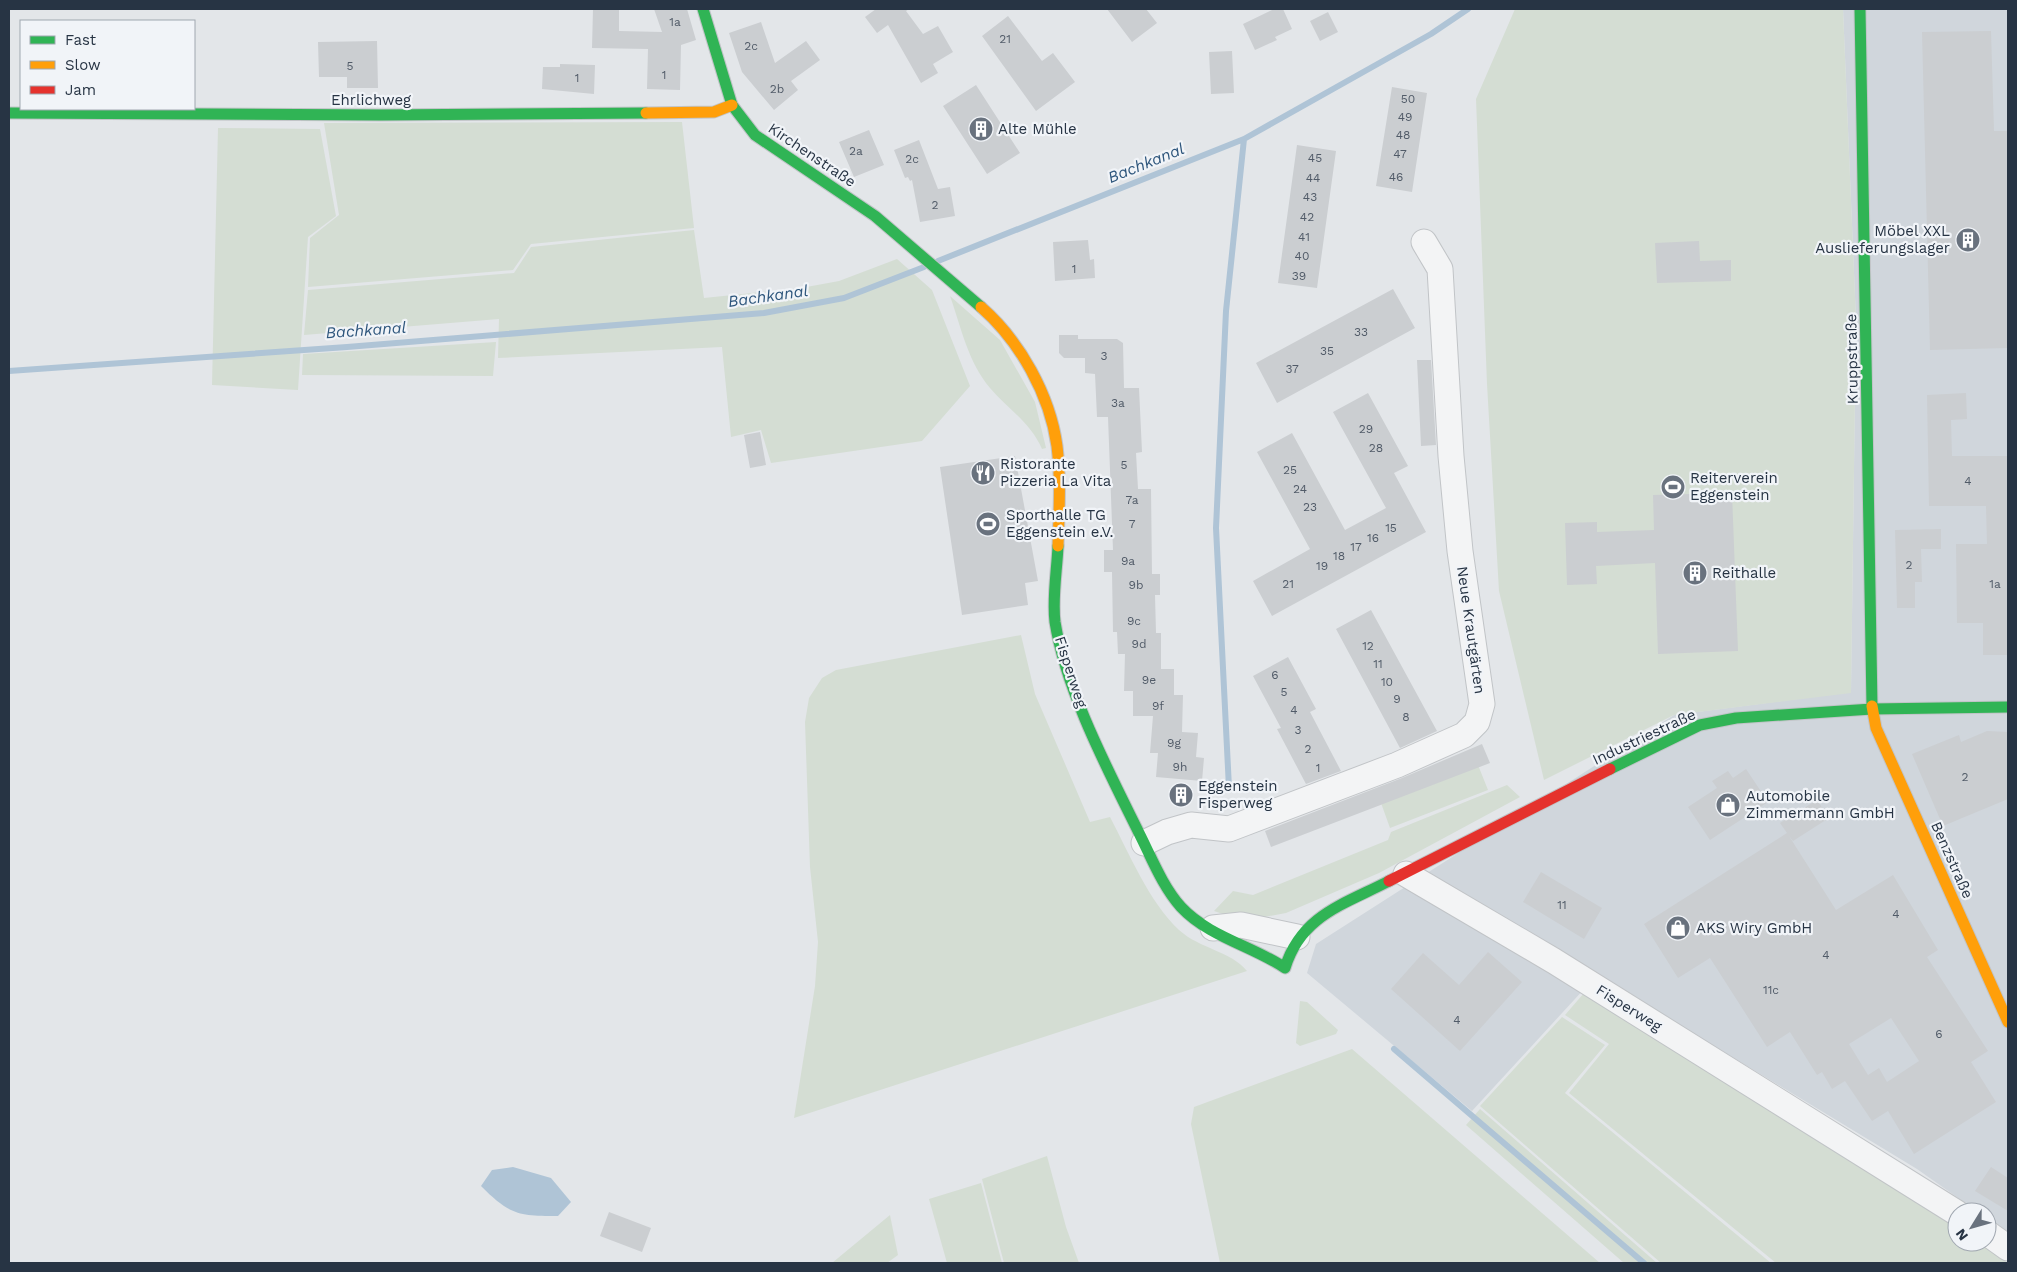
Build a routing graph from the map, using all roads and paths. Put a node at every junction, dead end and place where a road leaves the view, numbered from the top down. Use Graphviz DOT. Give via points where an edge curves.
graph roads {
  1 [pos="703,9"];
  2 [pos="1860,9"];
  3 [pos="732,105"];
  4 [pos="9,113"];
  5 [pos="1424,242"];
  6 [pos="937,270"];
  7 [pos="2008,707"];
  8 [pos="1872,709"];
  9 [pos="1144,843"];
  10 [pos="1406,874"];
  11 [pos="1213,928"];
  12 [pos="1297,937"];
  13 [pos="2008,1022"];
  14 [pos="1947,1207"];
  15 [pos="1997,1240"];
  16 [pos="2008,1248"];
  1 -- 3 [label="street, Kirchenstraße"];
  2 -- 8 [label="street, Kruppstraße"];
  3 -- 4 [label="street, Ehrlichweg" via="714,112 391,115"];
  3 -- 6 [label="street, Kirchenstraße" via="755,135 875,216"];
  5 -- 9 [label="street, Neue Krautgärten" via="1440,269 1460,551 1482,704 1478,722 1464,735 1397,764 1229,829 1191,825"];
  6 -- 9 [label="street, Fisperweg" via="996,319 1038,384 1052,421 1057,447 1059,510 1055,619 1060,646 1110,774"];
  7 -- 8 [label="street, Industriestraße"];
  8 -- 10 [label="street, Industriestraße" via="1736,718 1700,725"];
  8 -- 13 [label="street, Benzstraße" via="1876,728"];
  9 -- 11 [label="street, Fisperweg" via="1167,888 1181,907 1196,920"];
  10 -- 12 [label="street, Fisperweg" via="1322,916"];
  10 -- 14 [label="street, Fisperweg" via="1554,961"];
  11 -- 12 [label="street" via="1241,925"];
  11 -- 12 [label="street, Fisperweg" via="1285,968"];
  15 -- 16 [label="street"];
}
